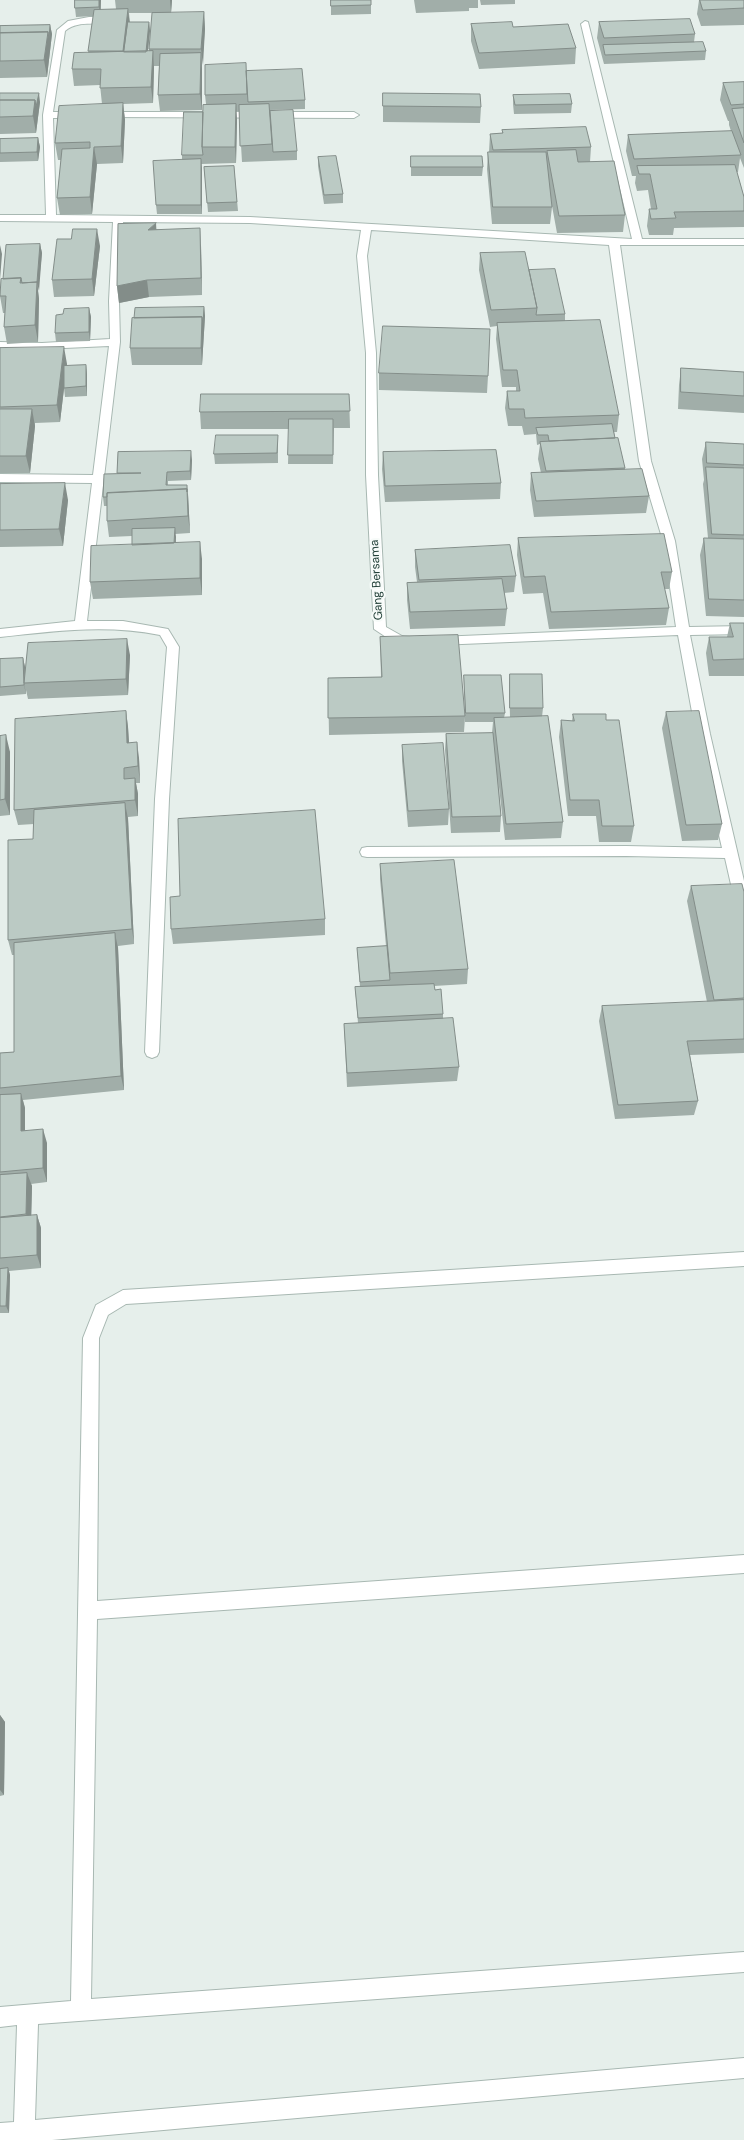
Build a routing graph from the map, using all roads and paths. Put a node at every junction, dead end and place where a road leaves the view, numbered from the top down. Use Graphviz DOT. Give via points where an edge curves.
graph roads {
  1 [pos="107,20"];
  2 [pos="584,24"];
  3 [pos="48,115"];
  4 [pos="354,115"];
  5 [pos="0,218"];
  6 [pos="51,219"];
  7 [pos="118,220"];
  8 [pos="368,226"];
  9 [pos="614,242"];
  10 [pos="638,242"];
  11 [pos="744,242"];
  12 [pos="115,342"];
  13 [pos="0,345"];
  14 [pos="0,478"];
  15 [pos="99,478"];
  16 [pos="81,624"];
  17 [pos="744,630"];
  18 [pos="683,631"];
  19 [pos="0,633"];
  20 [pos="367,852"];
  21 [pos="730,853"];
  22 [pos="744,911"];
  23 [pos="152,1052"];
  24 [pos="744,1259"];
  25 [pos="744,1564"];
  26 [pos="88,1611"];
  27 [pos="744,1962"];
  28 [pos="81,2010"];
  29 [pos="28,2014"];
  30 [pos="0,2017"];
  31 [pos="744,2068"];
  32 [pos="0,2134"];
  33 [pos="24,2136"];
  1 -- 3 [label="street" via="76,21 61,30"];
  2 -- 10 [label="street"];
  3 -- 4 [label="street"];
  3 -- 6 [label="street"];
  5 -- 6 [label="street"];
  6 -- 7 [label="street"];
  7 -- 8 [label="street" via="250,220"];
  7 -- 12 [label="street"];
  8 -- 9 [label="street"];
  8 -- 18 [label="street, Gang Bersama" via="362,256 371,353 372,475 380,629 398,640 428,641"];
  9 -- 10 [label="street"];
  9 -- 18 [label="street" via="645,461 669,542"];
  10 -- 11 [label="street"];
  12 -- 13 [label="street"];
  12 -- 15 [label="street"];
  14 -- 15 [label="street"];
  15 -- 16 [label="street"];
  16 -- 19 [label="street"];
  16 -- 23 [label="street" via="145,627 164,632 173,647 162,799"];
  17 -- 18 [label="street"];
  18 -- 21 [label="street"];
  20 -- 21 [label="street"];
  21 -- 22 [label="street"];
  24 -- 26 [label="street" via="123,1297 102,1310 91,1338"];
  25 -- 26 [label="street"];
  26 -- 28 [label="street"];
  27 -- 28 [label="street"];
  28 -- 29 [label="street"];
  29 -- 30 [label="street"];
  29 -- 33 [label="street"];
  31 -- 33 [label="street"];
  32 -- 33 [label="street"];
}
